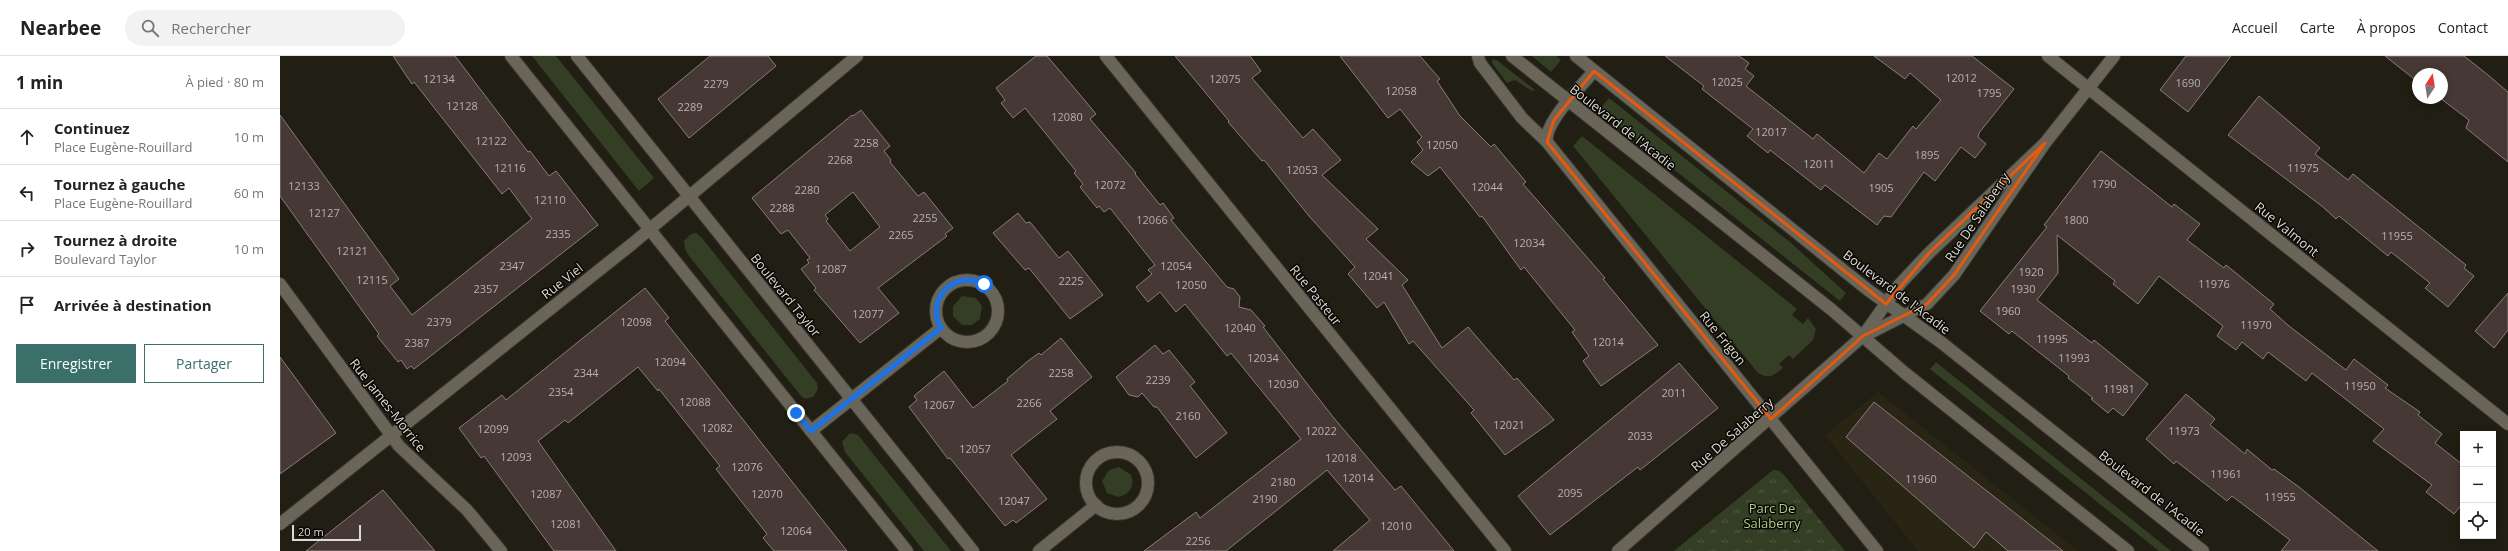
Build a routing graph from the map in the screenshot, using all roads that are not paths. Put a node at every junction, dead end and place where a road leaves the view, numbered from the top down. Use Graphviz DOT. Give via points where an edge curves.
graph roads {
  1 [pos="511,56"];
  2 [pos="577,56"];
  3 [pos="857,56"];
  4 [pos="1106,56"];
  5 [pos="1478,56"];
  6 [pos="1512,56"];
  7 [pos="1576,56"];
  8 [pos="2048,56"];
  9 [pos="2114,56"];
  10 [pos="1594,71"];
  11 [pos="2088,89"];
  12 [pos="1569,102"];
  13 [pos="1547,142"];
  14 [pos="2045,143"];
  15 [pos="689,197"];
  16 [pos="649,229"];
  17 [pos="280,284"];
  18 [pos="1886,304"];
  19 [pos="1903,316"];
  20 [pos="941,328"];
  21 [pos="1863,336"];
  22 [pos="851,400"];
  23 [pos="1771,418"];
  24 [pos="2508,424"];
  25 [pos="811,431"];
  26 [pos="391,435"];
  27 [pos="1096,505"];
  28 [pos="280,524"];
  29 [pos="501,551"];
  30 [pos="906,551"];
  31 [pos="973,551"];
  32 [pos="1039,551"];
  33 [pos="1505,551"];
  34 [pos="1618,551"];
  35 [pos="1877,551"];
  36 [pos="2128,551"];
  37 [pos="2203,551"];
  1 -- 16 [label="street"];
  2 -- 15 [label="street, Boulevard Taylor"];
  3 -- 15 [label="street, Rue Viel"];
  4 -- 33 [label="street, Rue Pasteur"];
  5 -- 13 [label="street, Rue Frigon" via="1480,63 1522,118"];
  6 -- 12 [label="street, Boulevard de l'Acadie"];
  7 -- 10 [label="street, Boulevard de l'Acadie"];
  8 -- 11 [label="street, Rue Valmont"];
  9 -- 11 [label="street, Rue De Salaberry"];
  10 -- 12 [label="street"];
  10 -- 18 [label="street, Boulevard de l'Acadie"];
  11 -- 14 [label="street, Rue De Salaberry"];
  11 -- 24 [label="street, Rue Valmont"];
  12 -- 13 [label="street" via="1550,125"];
  12 -- 21 [label="street, Boulevard de l'Acadie"];
  13 -- 23 [label="street, Rue Frigon"];
  14 -- 18 [label="street, Rue De Salaberry" via="1929,253 1899,285"];
  14 -- 19 [label="street, Rue De Salaberry" via="1954,275 1927,304"];
  15 -- 16 [label="street, Rue Viel"];
  15 -- 22 [label="street, Boulevard Taylor"];
  16 -- 25 [label="street"];
  16 -- 26 [label="street, Rue Viel"];
  17 -- 26 [label="street, Rue James-Morrice"];
  18 -- 19 [label="street, Boulevard de l'Acadie"];
  18 -- 21 [label="street, Rue De Salaberry"];
  19 -- 21 [label="street, Rue De Salaberry"];
  19 -- 37 [label="street, Boulevard de l'Acadie" via="1942,343"];
  20 -- 20 [label="street" via="949,336 964,341 975,341 985,336 995,324 998,313 997,302 992,292 984,284 973,280 956,282 947,287 936,306"];
  20 -- 22 [label="street"];
  21 -- 23 [label="street, Rue De Salaberry"];
  21 -- 36 [label="street, Boulevard de l'Acadie" via="1911,378"];
  22 -- 25 [label="street"];
  22 -- 31 [label="street, Boulevard Taylor"];
  23 -- 34 [label="street, Rue De Salaberry"];
  23 -- 35 [label="street, Rue Frigon"];
  25 -- 30 [label="street"];
  26 -- 28 [label="street, Rue Viel"];
  26 -- 29 [label="street, Rue James-Morrice" via="418,465 468,510"];
  27 -- 27 [label="street" via="1116,514 1140,504 1148,490 1148,479 1145,468 1138,459 1117,452 1106,454 1096,460 1086,480 1089,496"];
  27 -- 32 [label="street"];
}
